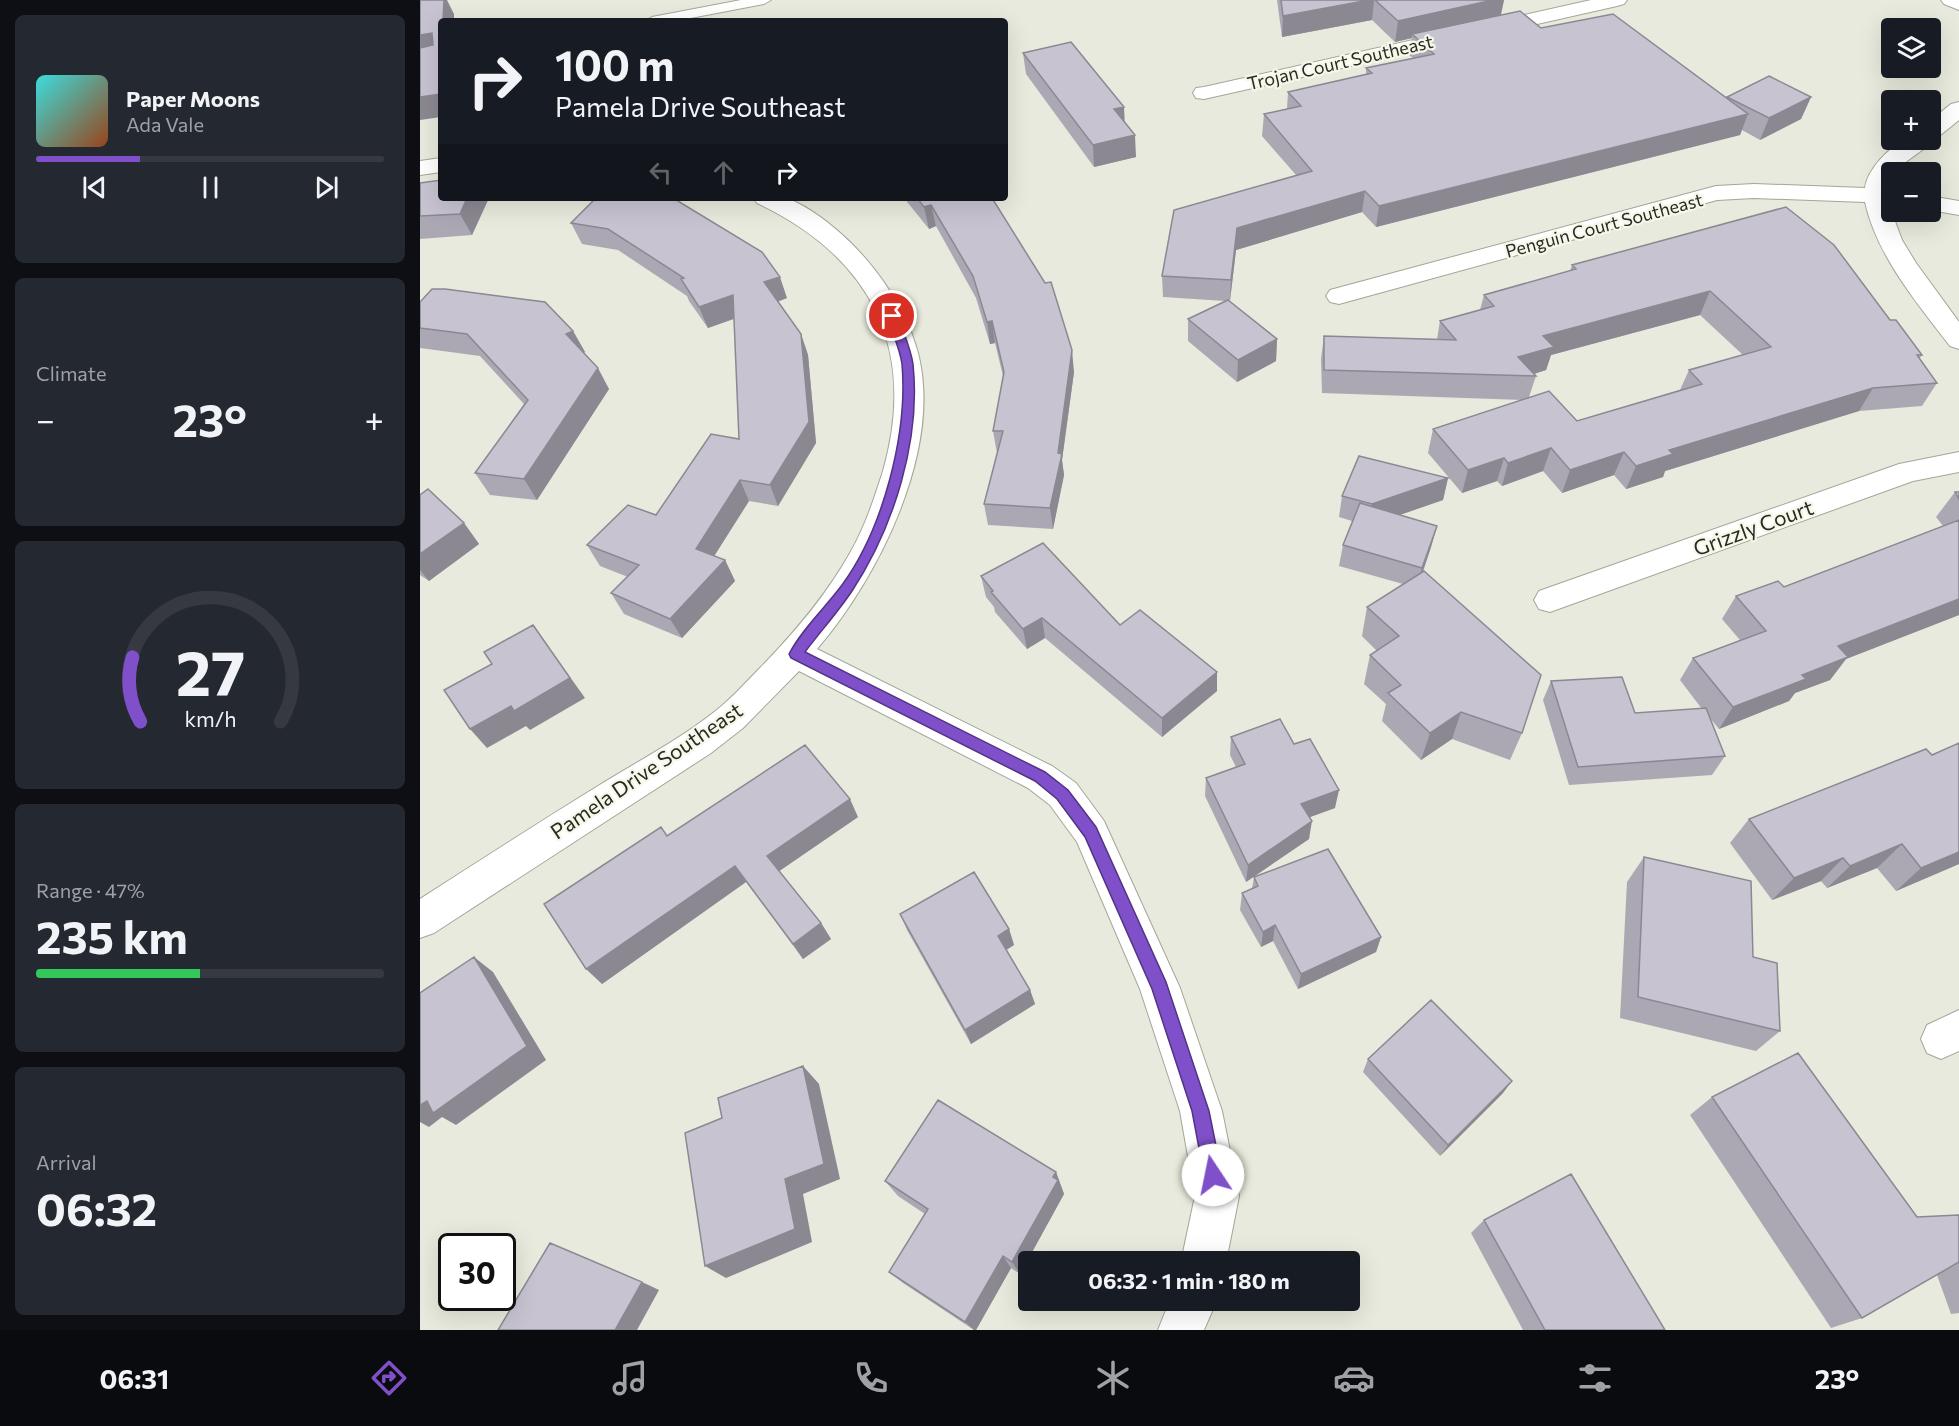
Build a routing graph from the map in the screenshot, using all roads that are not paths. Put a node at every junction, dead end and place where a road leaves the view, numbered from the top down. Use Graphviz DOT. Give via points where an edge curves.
graph roads {
  1 [pos="764,0"];
  2 [pos="1617,0"];
  3 [pos="1951,0"];
  4 [pos="1959,4"];
  5 [pos="668,18"];
  6 [pos="1204,93"];
  7 [pos="1959,109"];
  8 [pos="1941,123"];
  9 [pos="1908,150"];
  10 [pos="1892,162"];
  11 [pos="438,165"];
  12 [pos="420,168"];
  13 [pos="1881,173"];
  14 [pos="1881,192"];
  15 [pos="1881,196"];
  16 [pos="771,201"];
  17 [pos="1941,205"];
  18 [pos="1959,208"];
  19 [pos="1882,222"];
  20 [pos="1339,296"];
  21 [pos="1959,340"];
  22 [pos="1959,462"];
  23 [pos="1550,600"];
  24 [pos="796,654"];
  25 [pos="420,920"];
  26 [pos="1205,1251"];
  27 [pos="1189,1311"];
  28 [pos="1181,1330"];
  1 -- 5 [label="lane"];
  2 -- 6 [label="street, Trojan Court Southeast"];
  3 -- 4 [label="street"];
  7 -- 8 [label="street"];
  9 -- 10 [label="street"];
  11 -- 12 [label="street"];
  13 -- 14 [label="street" via="1877,178"];
  15 -- 20 [label="street, Penguin Court Southeast" via="1716,193"];
  16 -- 24 [label="street, Pamela Drive Southeast" via="810,220 843,246 865,272 892,316 907,362 909,405 904,441 880,526 848,587"];
  17 -- 18 [label="street"];
  19 -- 21 [label="street" via="1908,271"];
  22 -- 23 [label="street, Grizzly Court" via="1909,471"];
  24 -- 25 [label="street, Pamela Drive Southeast" via="731,718"];
  24 -- 26 [label="street" via="1040,777 1063,794 1090,832 1160,988 1201,1111 1217,1196"];
  27 -- 28 [label="street"];
}
